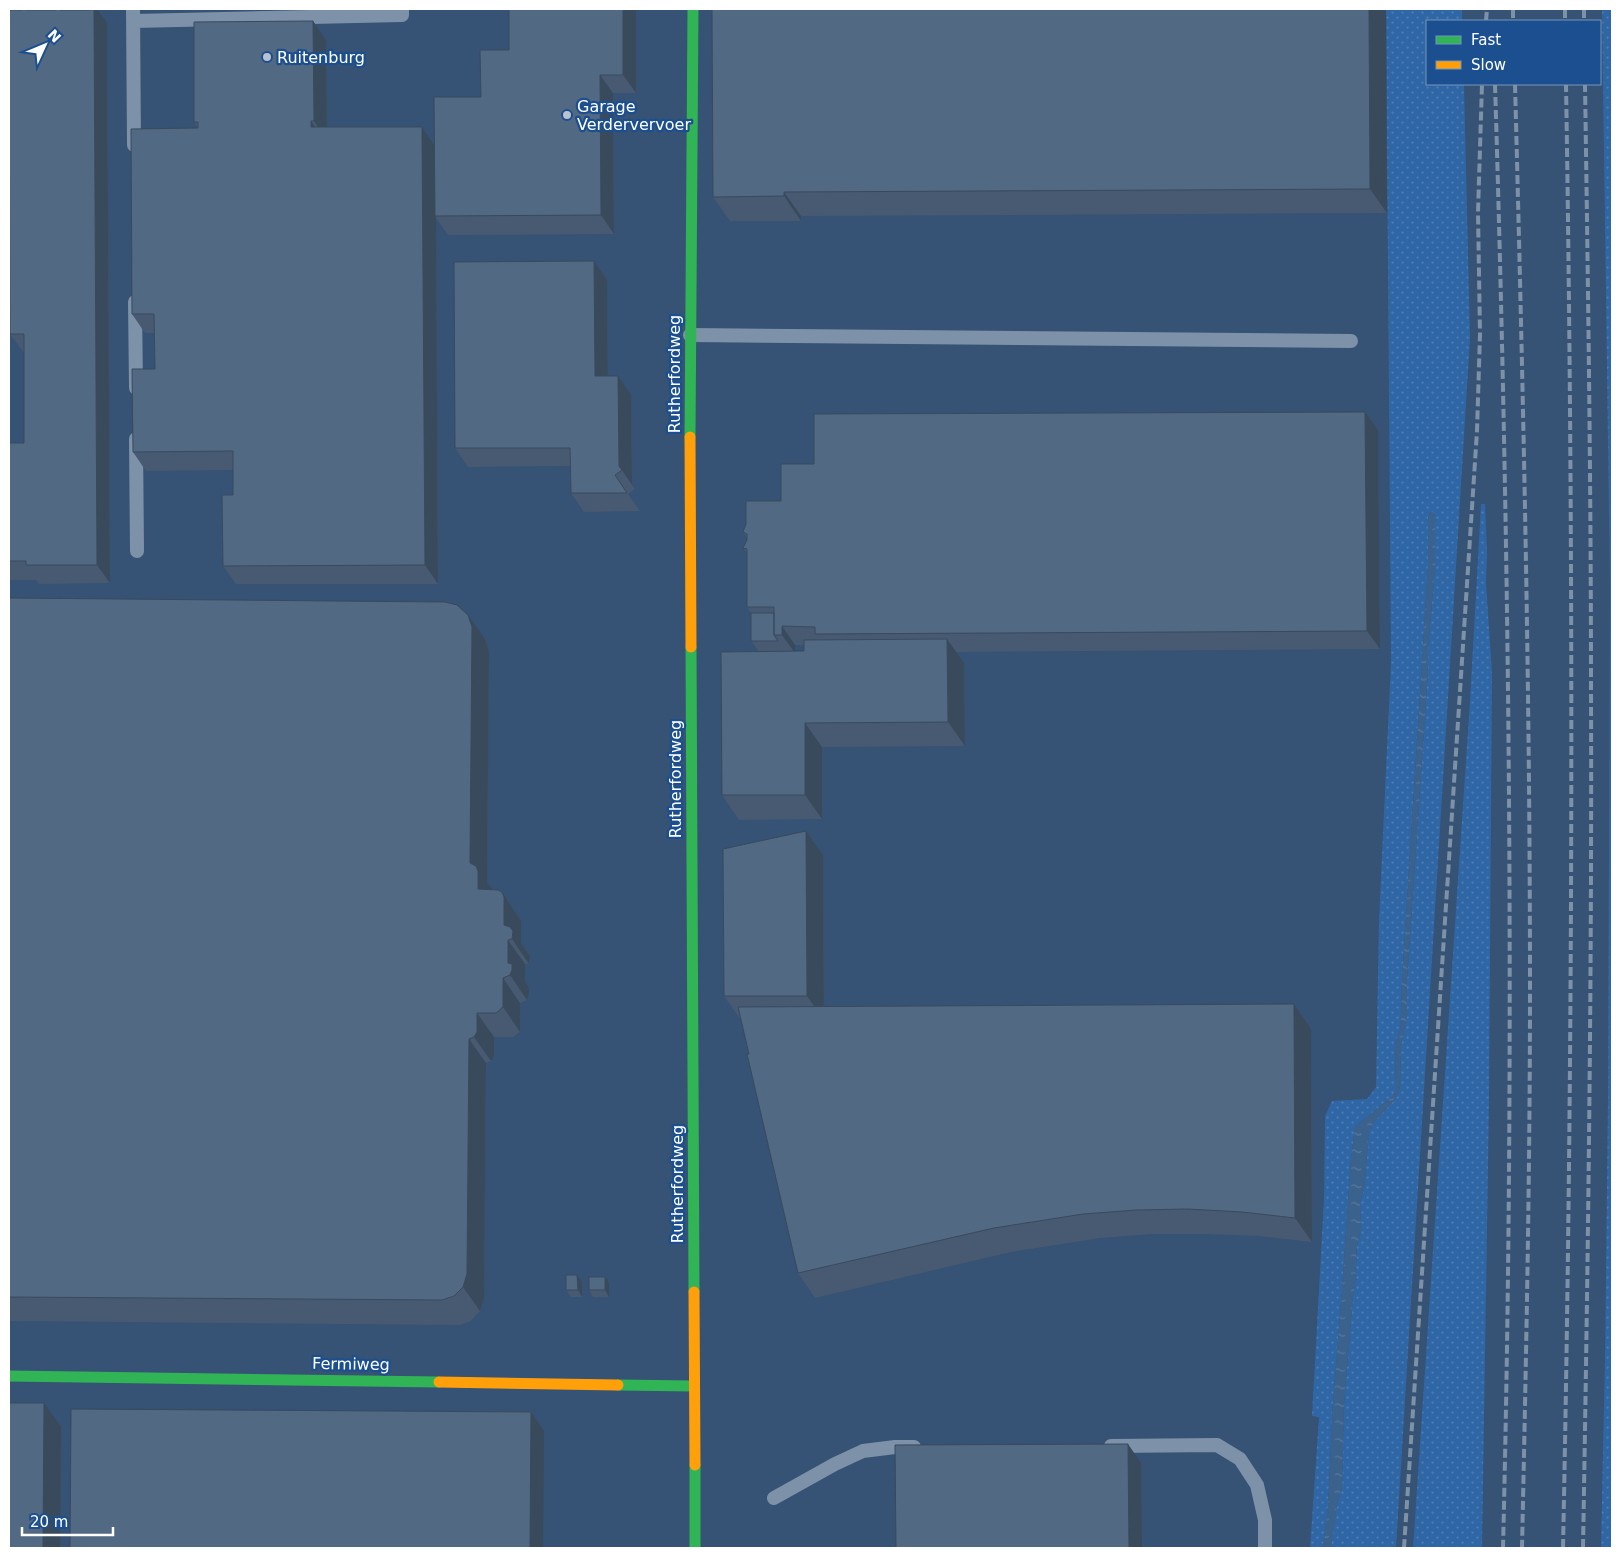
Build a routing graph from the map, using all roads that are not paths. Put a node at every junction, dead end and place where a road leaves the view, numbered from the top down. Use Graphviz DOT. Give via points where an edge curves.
graph roads {
  1 [pos="402,9"];
  2 [pos="693,9"];
  3 [pos="133,15"];
  4 [pos="134,161"];
  5 [pos="135,291"];
  6 [pos="690,336"];
  7 [pos="1351,341"];
  8 [pos="136,401"];
  9 [pos="136,421"];
  10 [pos="137,551"];
  11 [pos="9,1376"];
  12 [pos="694,1386"];
  13 [pos="924,1446"];
  14 [pos="1100,1446"];
  15 [pos="774,1498"];
  16 [pos="695,1548"];
  17 [pos="1265,1548"];
  1 -- 3 [label="lane" via="402,15"];
  2 -- 6 [label="street, Rutherfordweg"];
  3 -- 4 [label="lane"];
  5 -- 8 [label="lane"];
  6 -- 7 [label="lane"];
  6 -- 12 [label="street, Rutherfordweg"];
  9 -- 10 [label="lane"];
  11 -- 12 [label="street, Fermiweg"];
  12 -- 16 [label="street, Rutherfordweg"];
  13 -- 15 [label="lane" via="863,1451"];
  14 -- 17 [label="lane" via="1217,1445 1240,1459 1257,1484 1265,1520"];
}
